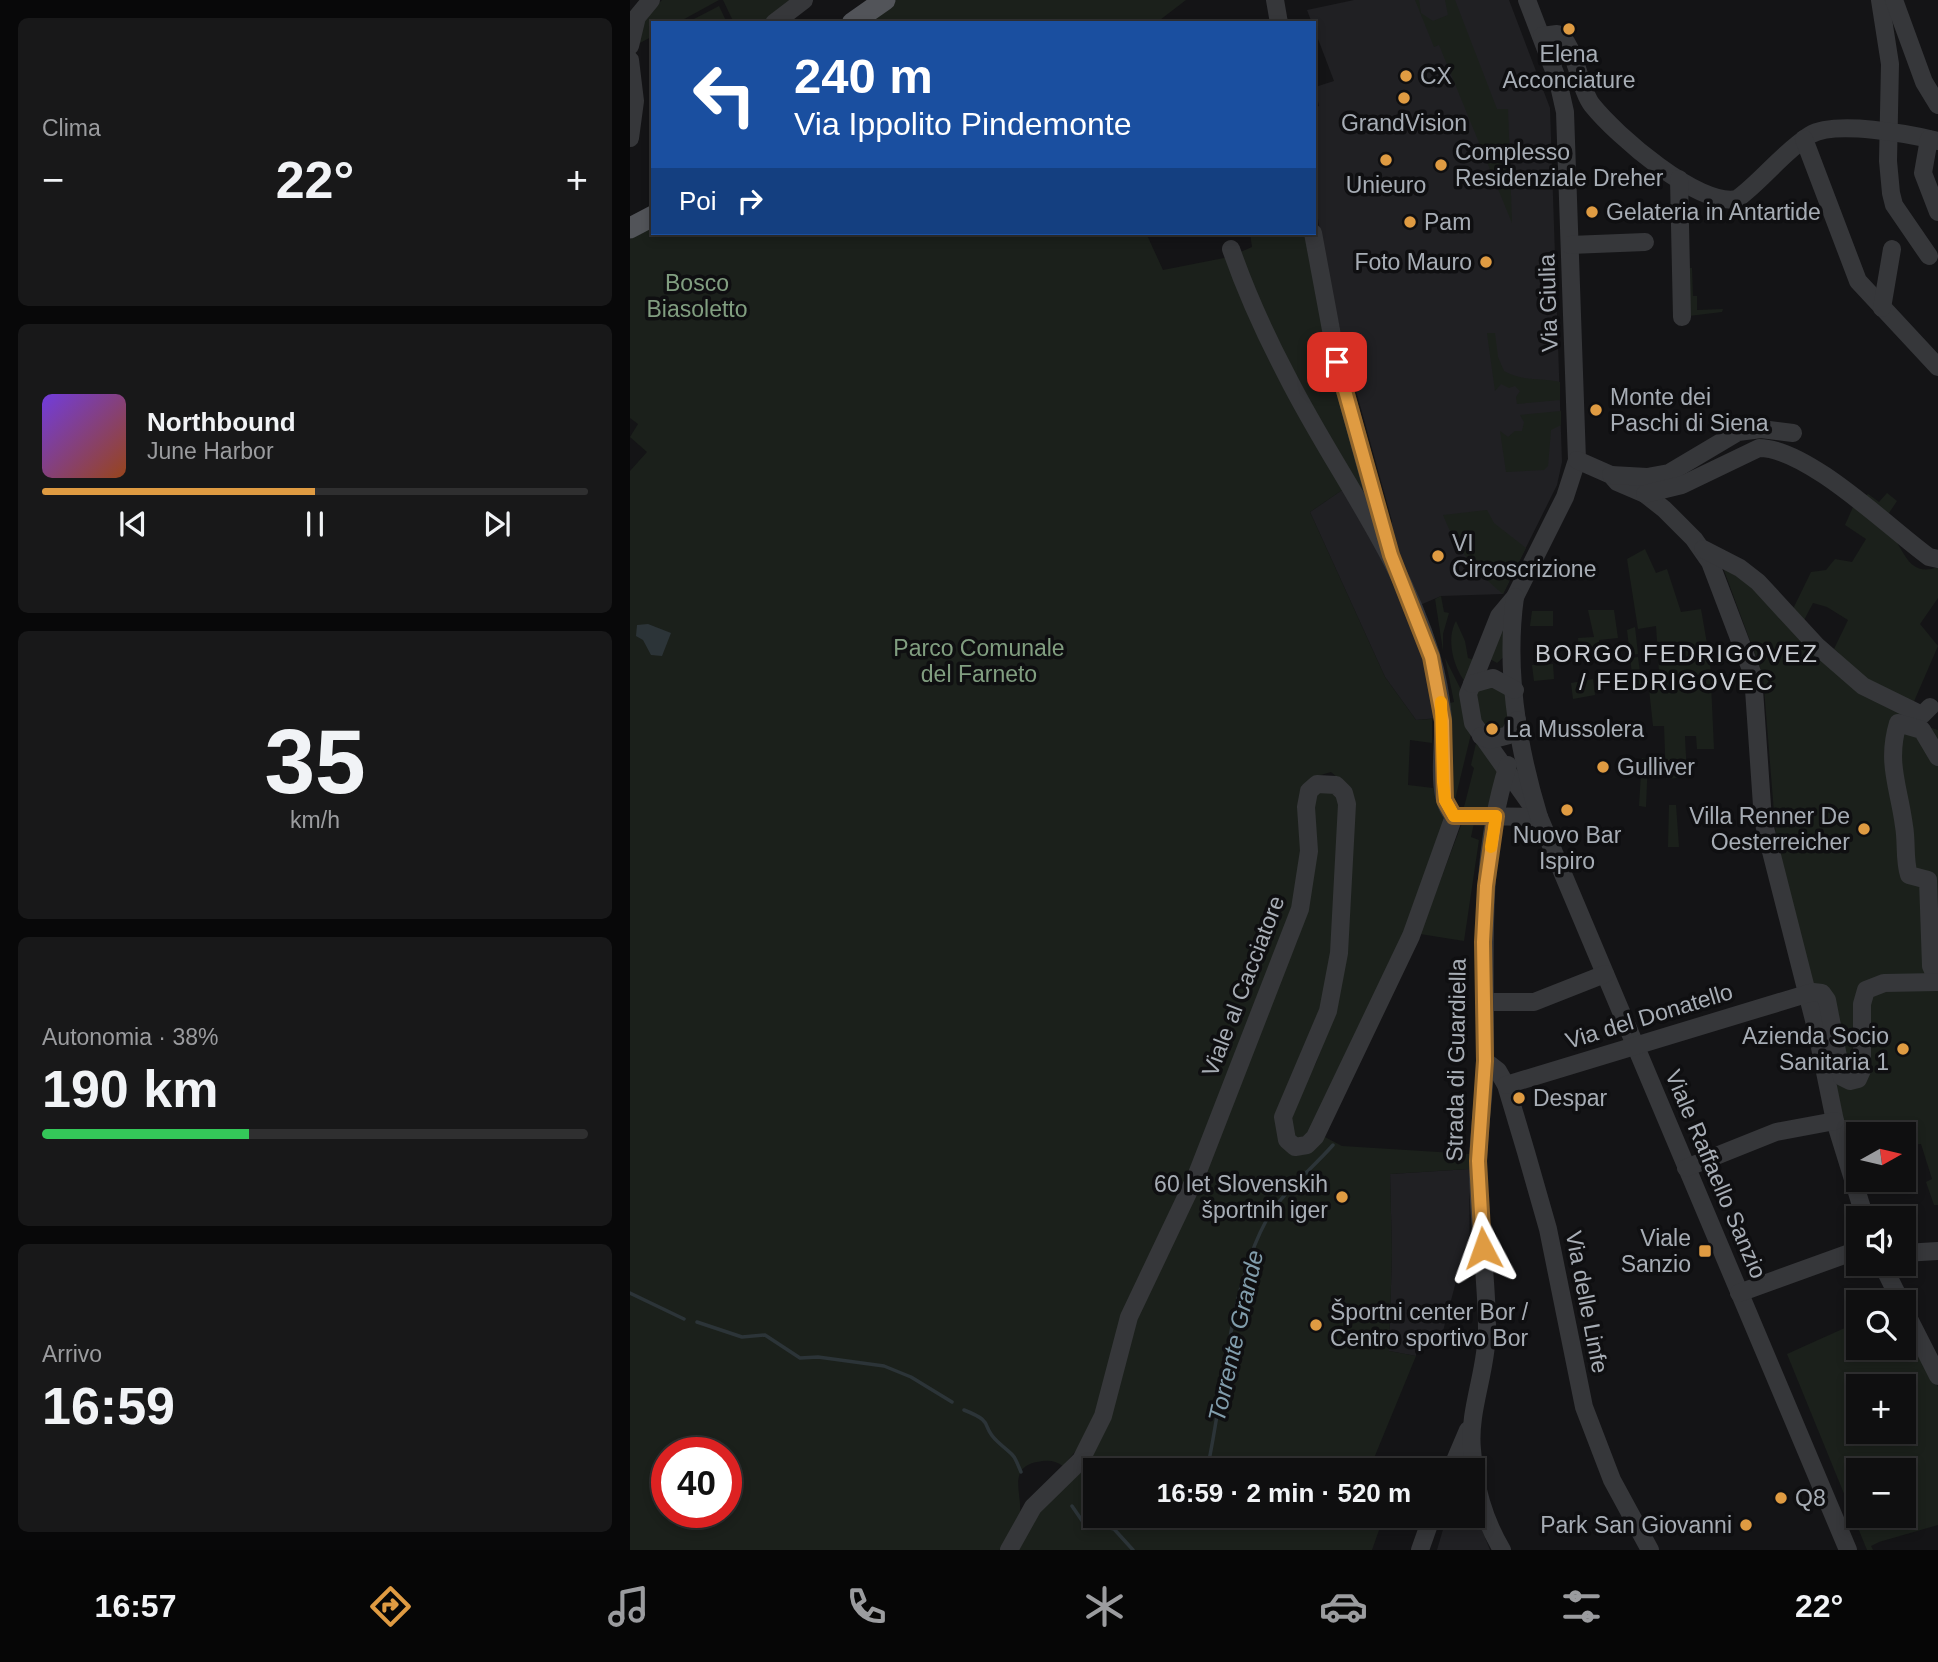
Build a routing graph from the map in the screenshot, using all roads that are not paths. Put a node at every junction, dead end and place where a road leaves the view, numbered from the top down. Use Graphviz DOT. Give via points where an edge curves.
graph roads {
  1 [pos="651,0"];
  2 [pos="804,0"];
  3 [pos="885,0"];
  4 [pos="1275,0"];
  5 [pos="1527,0"];
  6 [pos="1880,0"];
  7 [pos="1894,0"];
  8 [pos="777,21"];
  9 [pos="855,21"];
  10 [pos="1279,21"];
  11 [pos="1542,36"];
  12 [pos="630,46"];
  13 [pos="630,60"];
  14 [pos="630,71"];
  15 [pos="1938,105"];
  16 [pos="1889,134"];
  17 [pos="630,138"];
  18 [pos="1804,139"];
  19 [pos="1933,140"];
  20 [pos="1679,178"];
  21 [pos="1938,212"];
  22 [pos="651,217"];
  23 [pos="630,228"];
  24 [pos="1313,235"];
  25 [pos="1646,242"];
  26 [pos="1570,245"];
  27 [pos="1892,248"];
  28 [pos="1231,249"];
  29 [pos="1929,256"];
  30 [pos="1882,308"];
  31 [pos="1682,317"];
  32 [pos="1938,367"];
  33 [pos="1793,433"];
  34 [pos="1577,460"];
  35 [pos="1611,475"];
  36 [pos="1645,494"];
  37 [pos="1700,548"];
  38 [pos="1391,555"];
  39 [pos="1938,559"];
  40 [pos="1515,597"];
  41 [pos="1481,656"];
  42 [pos="1513,659"];
  43 [pos="1472,684"];
  44 [pos="1516,691"];
  45 [pos="1930,707"];
  46 [pos="1517,720"];
  47 [pos="1481,736"];
  48 [pos="1938,757"];
  49 [pos="1506,769"];
  50 [pos="1454,816"];
  51 [pos="1496,816"];
  52 [pos="1539,817"];
  53 [pos="1605,974"];
  54 [pos="1938,982"];
  55 [pos="1806,994"];
  56 [pos="1484,1002"];
  57 [pos="1635,1046"];
  58 [pos="1485,1061"];
  59 [pos="1506,1085"];
  60 [pos="1835,1121"];
  61 [pos="1686,1168"];
  62 [pos="1861,1206"];
  63 [pos="1938,1251"];
  64 [pos="1916,1252"];
  65 [pos="1846,1254"];
  66 [pos="1739,1293"];
  67 [pos="1916,1333"];
  68 [pos="1938,1376"];
  69 [pos="1471,1424"];
  70 [pos="1456,1458"];
  71 [pos="1428,1528"];
  72 [pos="1651,1549"];
  73 [pos="1009,1550"];
  74 [pos="1420,1550"];
  75 [pos="1502,1550"];
  76 [pos="1848,1550"];
  1 -- 12 [label="street" via="637,17"];
  2 -- 8 [label="street"];
  3 -- 9 [label="main road"];
  4 -- 10 [label="street"];
  5 -- 11 [label="street, Via Giulia"];
  6 -- 16 [label="street" via="1890,64"];
  7 -- 15 [label="street" via="1924,82"];
  11 -- 20 [label="street" via="1562,35 1591,103 1644,153"];
  11 -- 26 [label="street, Via Giulia" via="1565,112"];
  13 -- 14 [label="street"];
  14 -- 17 [label="street" via="635,114"];
  16 -- 18 [label="street" via="1832,128"];
  16 -- 19 [label="street"];
  16 -- 29 [label="street" via="1894,205"];
  18 -- 20 [label="street" via="1737,199 1708,197"];
  18 -- 30 [label="street" via="1858,281"];
  19 -- 21 [label="street" via="1923,173"];
  20 -- 31 [label="street"];
  22 -- 23 [label="main road"];
  24 -- 38 [label="street" via="1337,362"];
  25 -- 26 [label="street"];
  26 -- 34 [label="street, Via Giulia"];
  27 -- 30 [label="street"];
  28 -- 38 [label="street" via="1287,377"];
  30 -- 32 [label="street"];
  33 -- 35 [label="street" via="1738,432 1669,472 1647,477"];
  34 -- 35 [label="street"];
  34 -- 40 [label="street, Via Giulia" via="1565,497"];
  35 -- 36 [label="street"];
  36 -- 37 [label="street"];
  36 -- 39 [label="street" via="1672,489 1759,449 1769,449 1796,459"];
  37 -- 45 [label="street" via="1758,582 1817,646 1863,686 1922,715"];
  37 -- 55 [label="street" via="1710,562 1753,675 1763,820"];
  38 -- 50 [label="street" via="1431,657 1443,721 1445,800"];
  40 -- 41 [label="street, Via Giulia" via="1499,616"];
  40 -- 42 [label="street"];
  41 -- 42 [label="street" via="1498,667"];
  41 -- 43 [label="street, Via Giulia"];
  42 -- 44 [label="street"];
  43 -- 44 [label="street" via="1493,678"];
  43 -- 47 [label="street" via="1468,708"];
  44 -- 46 [label="street"];
  46 -- 47 [label="street" via="1509,735 1490,740"];
  46 -- 49 [label="street, Strada di Guardiella"];
  46 -- 52 [label="street"];
  47 -- 49 [label="street"];
  48 -- 54 [label="street" via="1922,730 1898,723 1891,754 1905,827 1906,867 1909,875 1928,880 1931,966"];
  49 -- 51 [label="street, Strada di Guardiella"];
  49 -- 52 [label="street"];
  50 -- 51 [label="street"];
  50 -- 73 [label="street, Viale al Cacciatore" via="1411,936 1321,1125 1307,1145 1295,1147 1287,1140 1283,1117 1328,1011 1339,953 1347,804 1336,785 1317,785 1309,791 1308,863 1300,909 1197,1174 1129,1317 1103,1416 1082,1460 1033,1507"];
  51 -- 52 [label="street"];
  51 -- 56 [label="street, Strada di Guardiella" via="1486,886"];
  52 -- 53 [label="street, Viale Raffaello Sanzio"];
  53 -- 56 [label="street" via="1534,1002"];
  53 -- 57 [label="street, Viale Raffaello Sanzio"];
  54 -- 55 [label="street" via="1884,983 1866,990 1862,1070 1858,1079 1850,1081 1842,1077 1827,1000 1822,993"];
  55 -- 57 [label="street, Via del Donatello"];
  55 -- 60 [label="street"];
  56 -- 58 [label="street, Strada di Guardiella"];
  57 -- 59 [label="street, Via del Donatello"];
  57 -- 61 [label="street, Viale Raffaello Sanzio"];
  58 -- 59 [label="street, Via delle Linfe"];
  58 -- 69 [label="street, Strada di Guardiella" via="1478,1161 1487,1331 1480,1393"];
  59 -- 72 [label="street, Via delle Linfe" via="1548,1228 1584,1407 1612,1480"];
  60 -- 61 [label="street" via="1776,1132"];
  60 -- 62 [label="street"];
  61 -- 66 [label="street, Viale Raffaello Sanzio"];
  63 -- 64 [label="street"];
  65 -- 66 [label="street"];
  66 -- 76 [label="street, Viale Raffaello Sanzio"];
  67 -- 68 [label="street"];
  69 -- 70 [label="street"];
  69 -- 75 [label="street, Strada di Guardiella" via="1480,1503"];
  71 -- 74 [label="street"];
}
